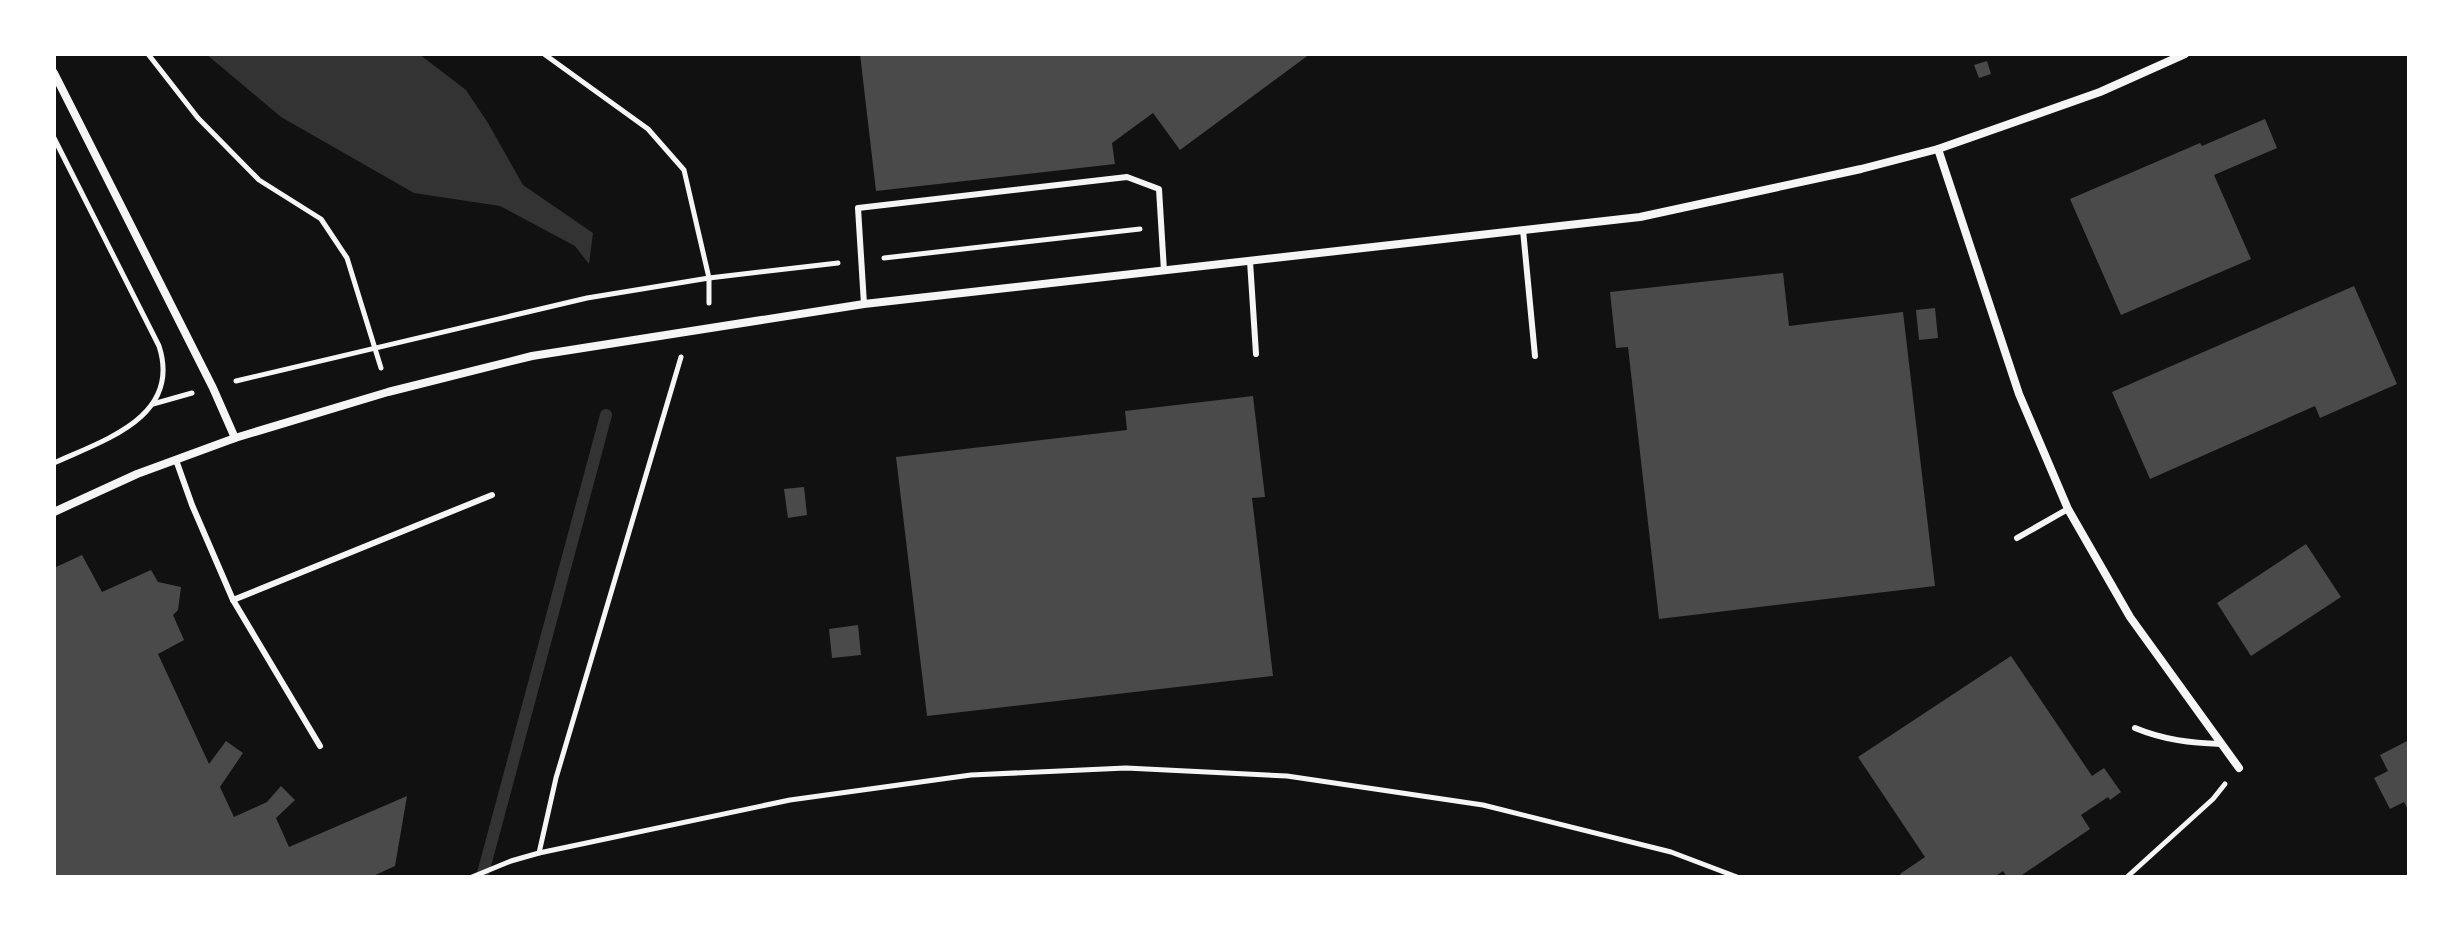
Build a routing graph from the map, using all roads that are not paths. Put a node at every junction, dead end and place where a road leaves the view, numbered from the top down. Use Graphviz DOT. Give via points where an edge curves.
graph roads {
  1 [pos="2185,54"];
  2 [pos="54,73"];
  3 [pos="1938,149"];
  4 [pos="1523,230"];
  5 [pos="1250,261"];
  6 [pos="1164,271"];
  7 [pos="864,304"];
  8 [pos="1256,354"];
  9 [pos="1535,356"];
  10 [pos="235,438"];
  11 [pos="176,460"];
  12 [pos="492,495"];
  13 [pos="2068,509"];
  14 [pos="54,512"];
  15 [pos="2017,538"];
  16 [pos="233,600"];
  17 [pos="2135,728"];
  18 [pos="2222,744"];
  19 [pos="320,746"];
  20 [pos="2239,768"];
  1 -- 3 [label="street" via="2100,92"];
  2 -- 10 [label="street"];
  3 -- 4 [label="street" via="1640,217"];
  3 -- 13 [label="street" via="2019,394"];
  4 -- 5 [label="street"];
  4 -- 9 [label="lane"];
  5 -- 6 [label="street"];
  5 -- 8 [label="lane"];
  6 -- 7 [label="street"];
  6 -- 7 [label="lane" via="1159,189 1127,177 858,208"];
  7 -- 10 [label="street" via="532,356"];
  10 -- 11 [label="street"];
  11 -- 14 [label="street"];
  11 -- 16 [label="lane"];
  12 -- 16 [label="lane"];
  13 -- 15 [label="lane"];
  13 -- 18 [label="street" via="2130,617"];
  16 -- 19 [label="lane"];
  17 -- 18 [label="lane" via="2159,738"];
  18 -- 20 [label="street"];
}
